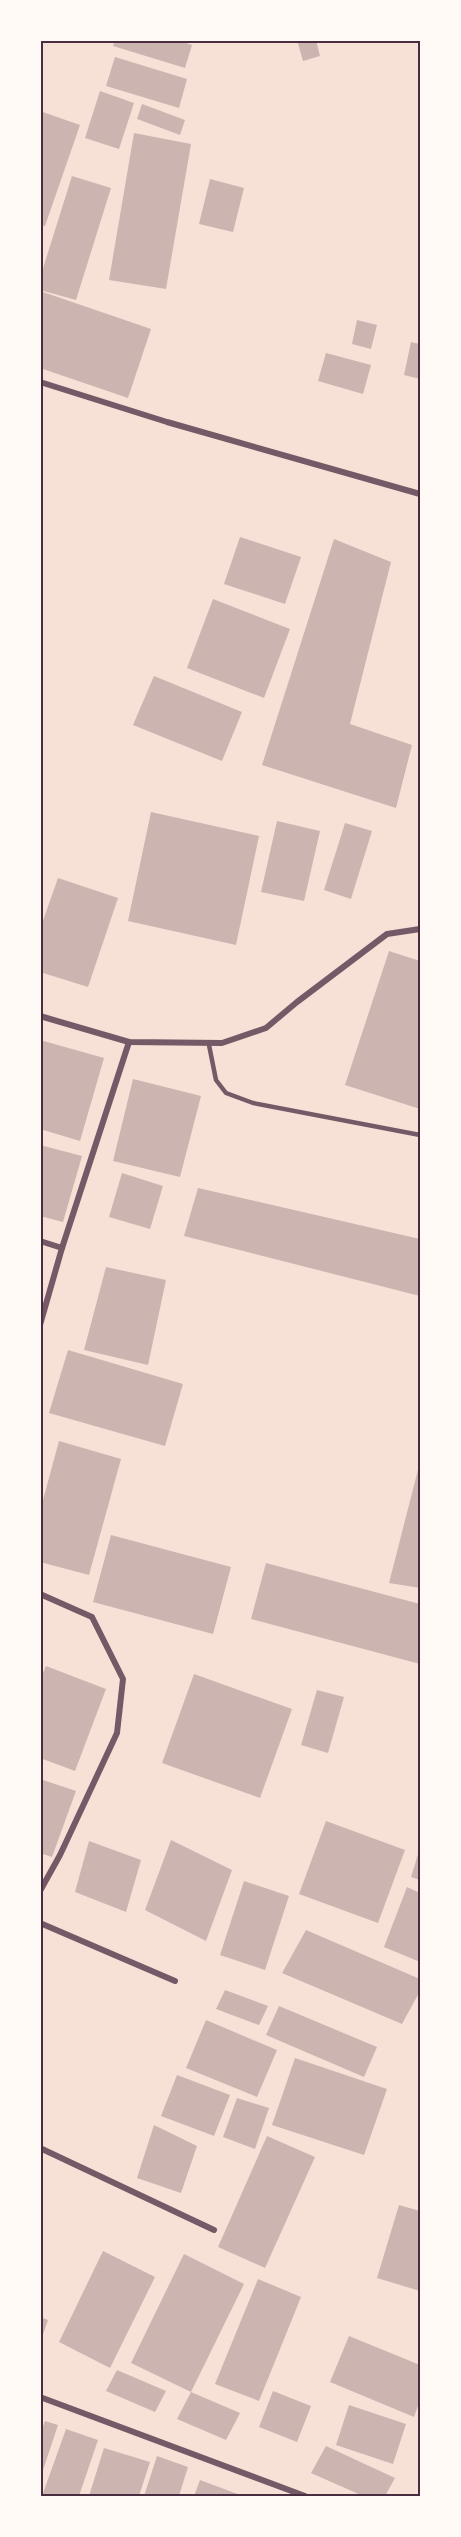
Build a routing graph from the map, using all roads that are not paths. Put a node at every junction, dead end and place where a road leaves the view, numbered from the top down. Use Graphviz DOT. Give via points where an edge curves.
graph roads {
  1 [pos="40,382"];
  2 [pos="420,494"];
  3 [pos="420,930"];
  4 [pos="40,1016"];
  5 [pos="129,1042"];
  6 [pos="209,1045"];
  7 [pos="420,1136"];
  8 [pos="40,1241"];
  9 [pos="62,1248"];
  10 [pos="40,1325"];
  11 [pos="40,1594"];
  12 [pos="40,1891"];
  13 [pos="40,1923"];
  14 [pos="175,1982"];
  15 [pos="40,2148"];
  16 [pos="214,2230"];
  17 [pos="40,2397"];
  18 [pos="305,2496"];
  1 -- 2 [label="street"];
  3 -- 6 [label="street" via="387,934 266,1028"];
  4 -- 5 [label="street"];
  5 -- 6 [label="street"];
  5 -- 9 [label="street"];
  6 -- 7 [label="lane" via="216,1080 226,1093 253,1103"];
  8 -- 9 [label="street"];
  9 -- 10 [label="street"];
  11 -- 12 [label="street" via="92,1617 123,1679 117,1733"];
  13 -- 14 [label="street"];
  15 -- 16 [label="street"];
  17 -- 18 [label="street"];
}
